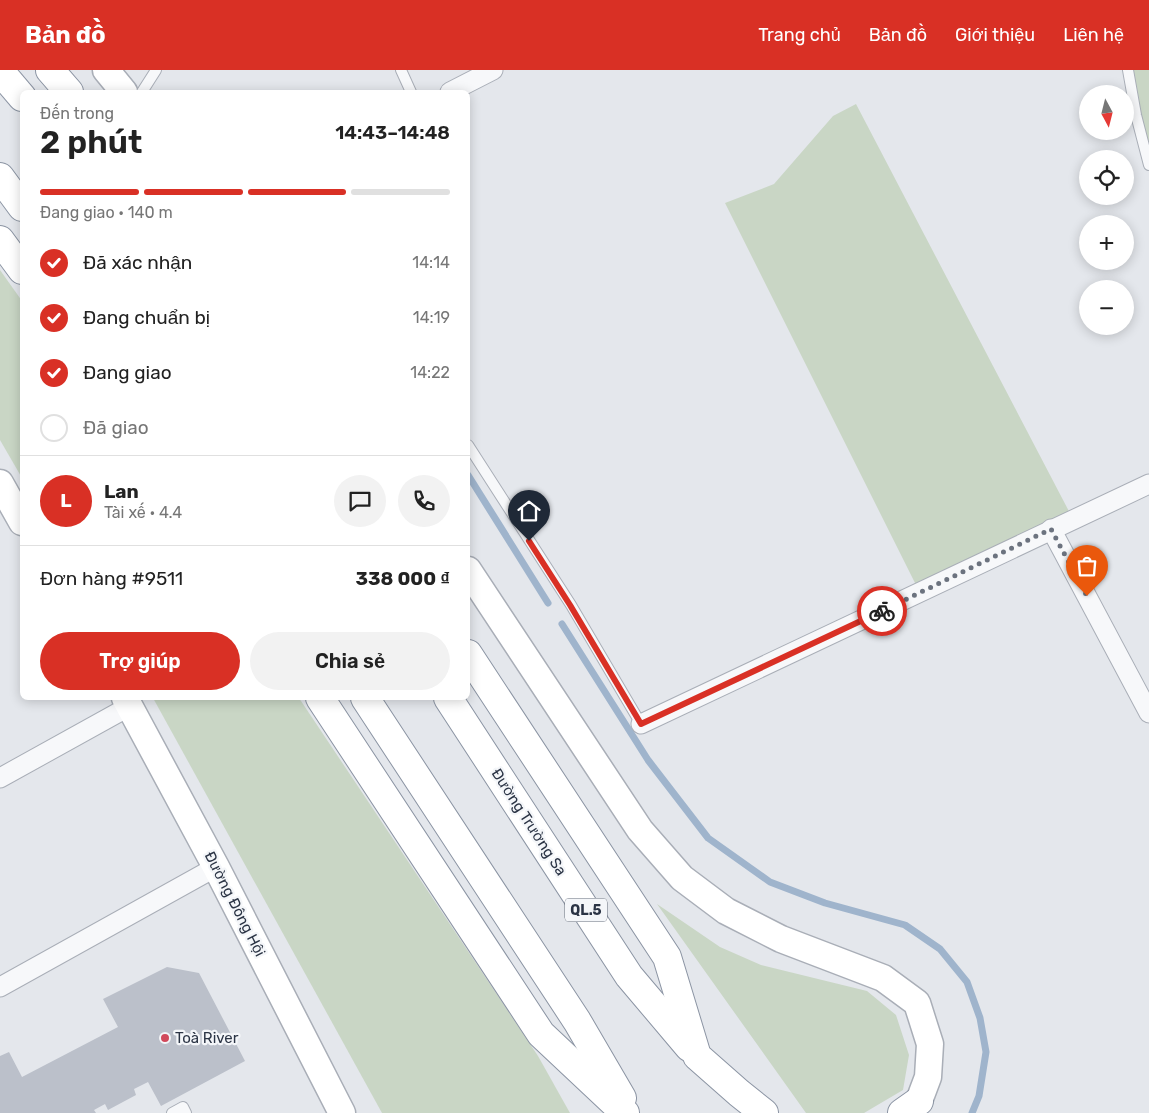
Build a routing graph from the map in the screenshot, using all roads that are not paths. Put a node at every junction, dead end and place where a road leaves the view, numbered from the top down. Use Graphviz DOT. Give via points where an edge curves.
graph roads {
  1 [pos="50,70"];
  2 [pos="106,70"];
  3 [pos="156,70"];
  4 [pos="401,70"];
  5 [pos="493,70"];
  6 [pos="1128,70"];
  7 [pos="0,71"];
  8 [pos="67,90"];
  9 [pos="122,90"];
  10 [pos="143,90"];
  11 [pos="410,90"];
  12 [pos="454,90"];
  13 [pos="20,96"];
  14 [pos="1149,165"];
  15 [pos="0,177"];
  16 [pos="20,204"];
  17 [pos="0,240"];
  18 [pos="20,267"];
  19 [pos="470,448"];
  20 [pos="0,484"];
  21 [pos="1149,484"];
  22 [pos="20,519"];
  23 [pos="1051,529"];
  24 [pos="470,573"];
  25 [pos="470,657"];
  26 [pos="321,700"];
  27 [pos="366,700"];
  28 [pos="449,700"];
  29 [pos="127,702"];
  30 [pos="1149,713"];
  31 [pos="641,724"];
  32 [pos="0,778"];
  33 [pos="216,867"];
  34 [pos="0,987"];
  35 [pos="697,1056"];
  36 [pos="912,1109"];
  37 [pos="172,1113"];
  38 [pos="186,1113"];
  39 [pos="342,1113"];
  40 [pos="625,1113"];
  41 [pos="631,1113"];
  42 [pos="738,1113"];
  43 [pos="764,1113"];
  1 -- 8 [label="highway"];
  2 -- 9 [label="street"];
  3 -- 10 [label="lane"];
  4 -- 11 [label="lane"];
  5 -- 12 [label="street"];
  6 -- 14 [label="lane"];
  7 -- 13 [label="highway"];
  15 -- 16 [label="highway"];
  17 -- 18 [label="highway"];
  19 -- 31 [label="lane"];
  20 -- 22 [label="street"];
  21 -- 23 [label="street"];
  23 -- 30 [label="street"];
  23 -- 31 [label="street"];
  24 -- 36 [label="street" via="640,830 682,878 726,912 780,939 882,978 917,1003 930,1044 928,1077"];
  25 -- 35 [label="highway" via="667,957"];
  26 -- 40 [label="highway" via="541,1034"];
  27 -- 41 [label="highway" via="577,1021"];
  28 -- 35 [label="highway, Đường Trường Sa / QL.5" via="629,976"];
  29 -- 32 [label="street"];
  29 -- 33 [label="street, Đường Đông Hội"];
  33 -- 34 [label="street"];
  33 -- 39 [label="street, Đường Đông Hội"];
  35 -- 42 [label="highway, Đường Trường Sa / QL.5"];
  35 -- 43 [label="highway"];
  37 -- 38 [label="lane" via="183,1107"];
}
